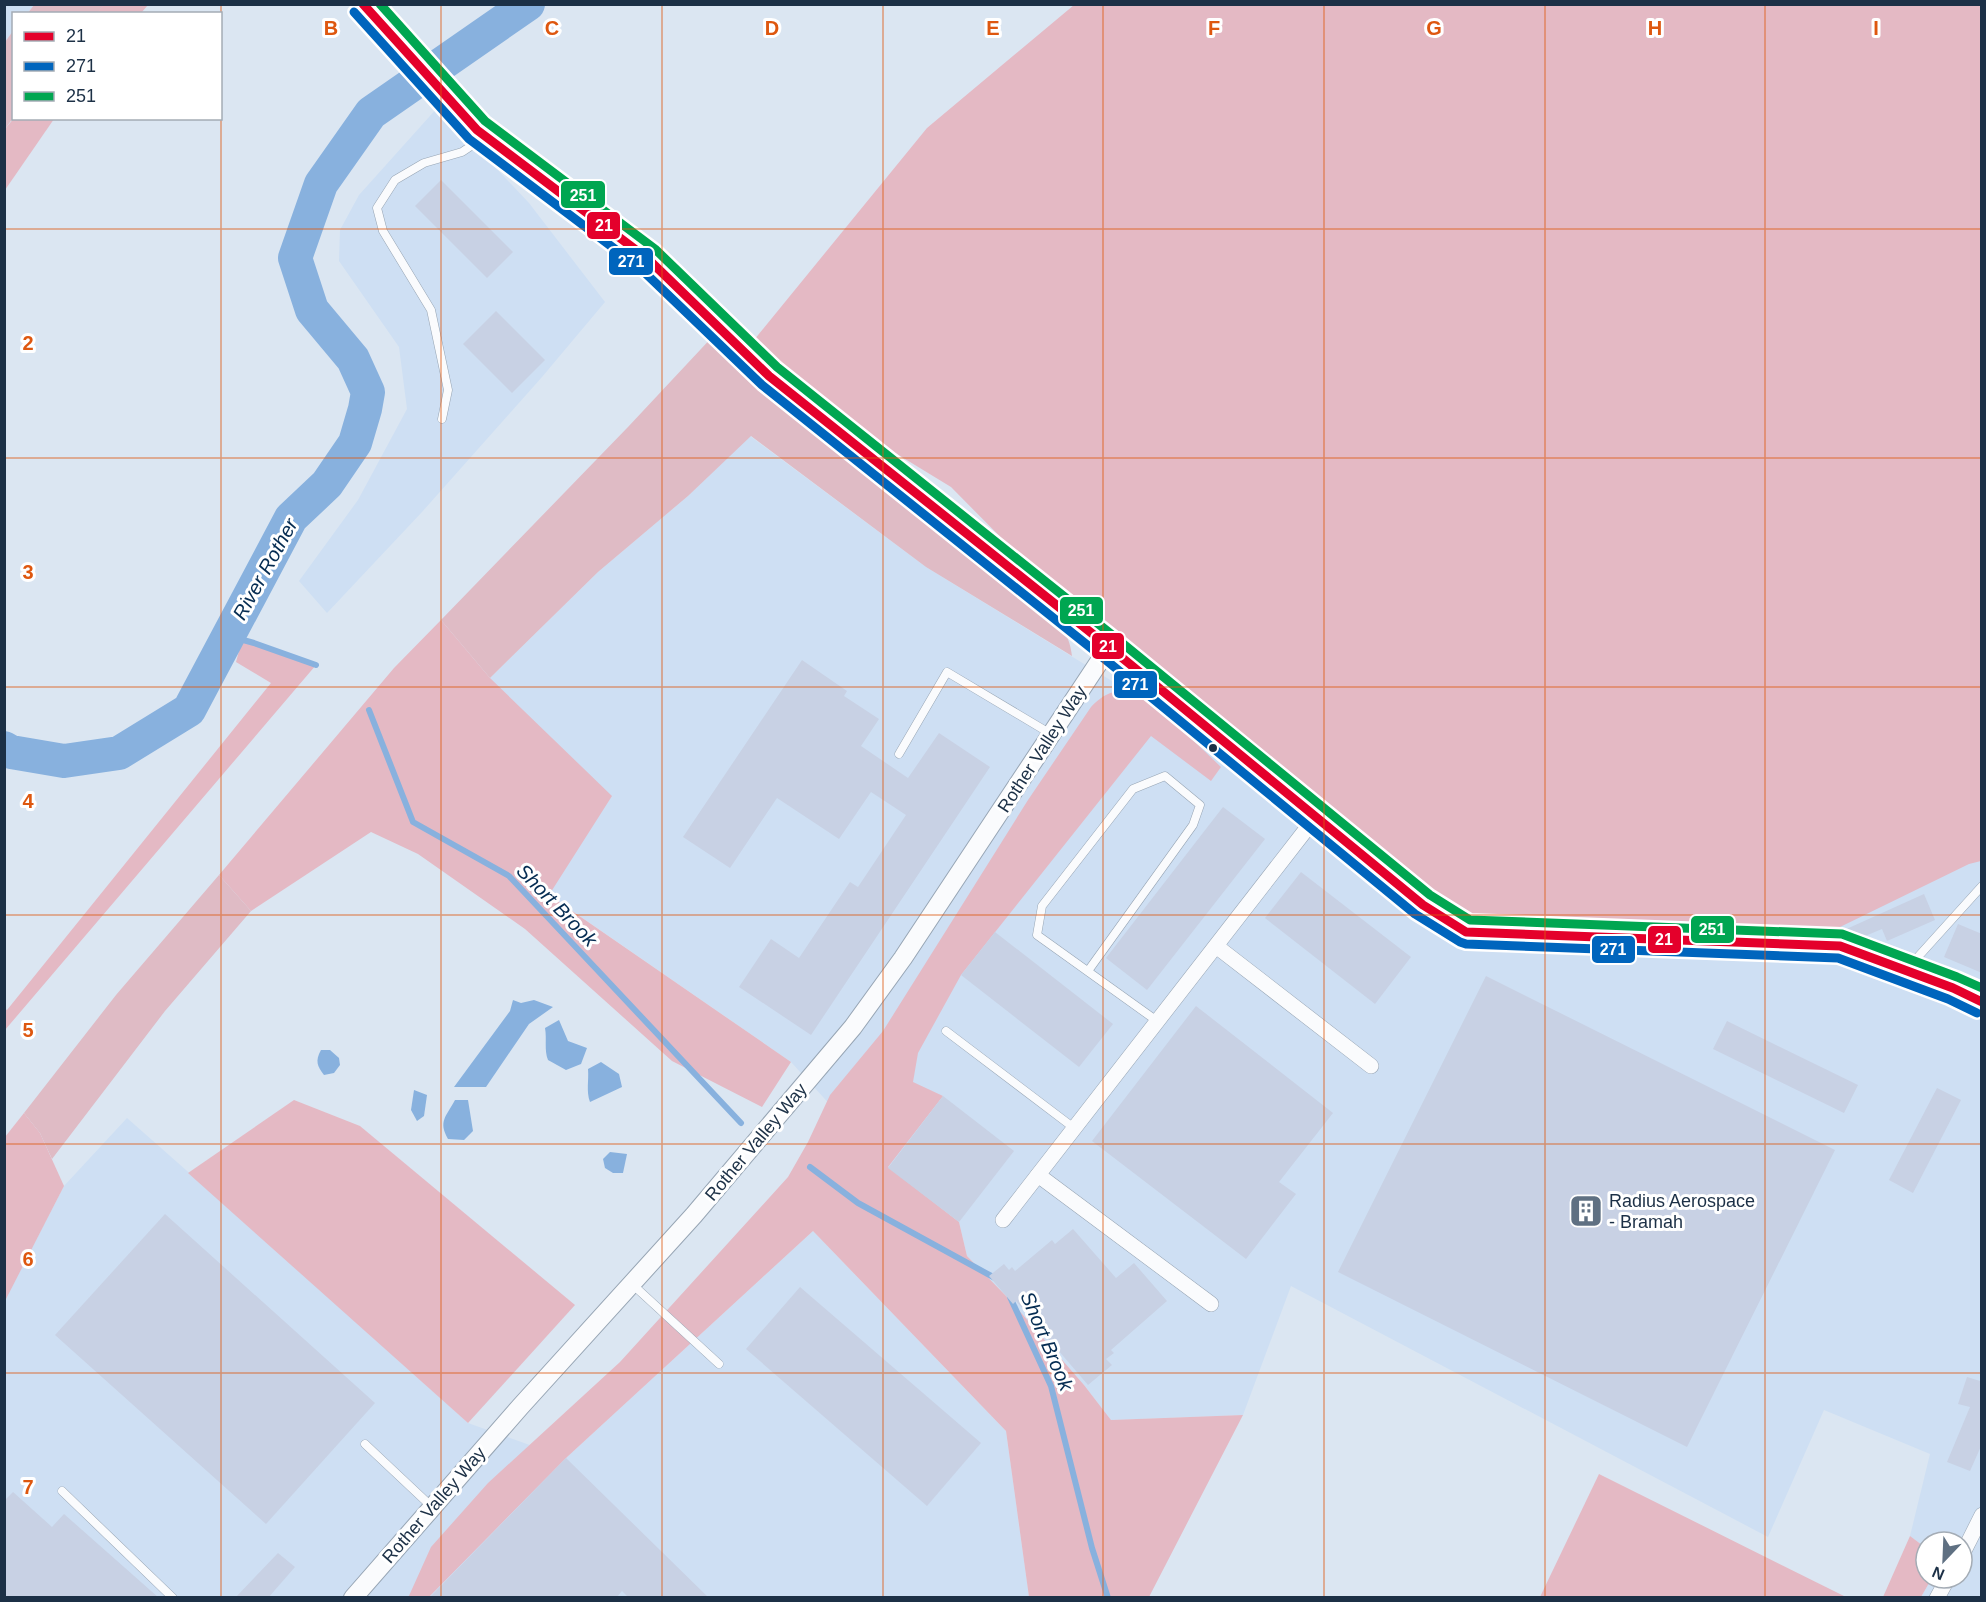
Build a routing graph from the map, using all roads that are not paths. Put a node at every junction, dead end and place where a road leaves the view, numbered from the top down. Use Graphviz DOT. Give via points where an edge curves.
graph roads {
  1 [pos="363,4"];
  2 [pos="486,136"];
  3 [pos="442,419"];
  4 [pos="1109,647"];
  5 [pos="1052,735"];
  6 [pos="899,754"];
  7 [pos="1315,818"];
  8 [pos="1982,886"];
  9 [pos="1215,946"];
  10 [pos="1088,971"];
  11 [pos="1906,971"];
  12 [pos="1982,1002"];
  13 [pos="1157,1020"];
  14 [pos="946,1031"];
  15 [pos="1371,1066"];
  16 [pos="1074,1128"];
  17 [pos="1038,1175"];
  18 [pos="1003,1220"];
  19 [pos="632,1284"];
  20 [pos="1211,1304"];
  21 [pos="718,1364"];
  22 [pos="365,1444"];
  23 [pos="62,1491"];
  24 [pos="432,1507"];
  25 [pos="1982,1515"];
  26 [pos="1974,1531"];
  27 [pos="173,1598"];
  28 [pos="353,1598"];
  1 -- 2 [label="main road"];
  2 -- 3 [label="lane" via="462,152 424,163 395,180 377,207 383,231 431,310 448,390"];
  2 -- 4 [label="main road" via="648,259 769,376"];
  4 -- 5 [label="street, Rother Valley Way"];
  4 -- 7 [label="main road"];
  5 -- 6 [label="lane" via="947,672"];
  5 -- 19 [label="street, Rother Valley Way" via="853,1026"];
  7 -- 9 [label="street"];
  7 -- 11 [label="main road" via="1423,905 1466,932 1840,946"];
  8 -- 11 [label="lane"];
  9 -- 13 [label="street"];
  9 -- 15 [label="street"];
  10 -- 10 [label="lane" via="1037,935 1042,906 1133,789 1166,776 1200,805 1193,825"];
  10 -- 13 [label="lane"];
  11 -- 12 [label="main road"];
  13 -- 16 [label="street"];
  14 -- 16 [label="lane"];
  16 -- 17 [label="street"];
  17 -- 18 [label="street"];
  17 -- 20 [label="street"];
  19 -- 21 [label="lane"];
  19 -- 24 [label="street, Rother Valley Way"];
  22 -- 24 [label="lane"];
  23 -- 27 [label="lane"];
  24 -- 28 [label="street, Rother Valley Way"];
  25 -- 26 [label="street"];
}
